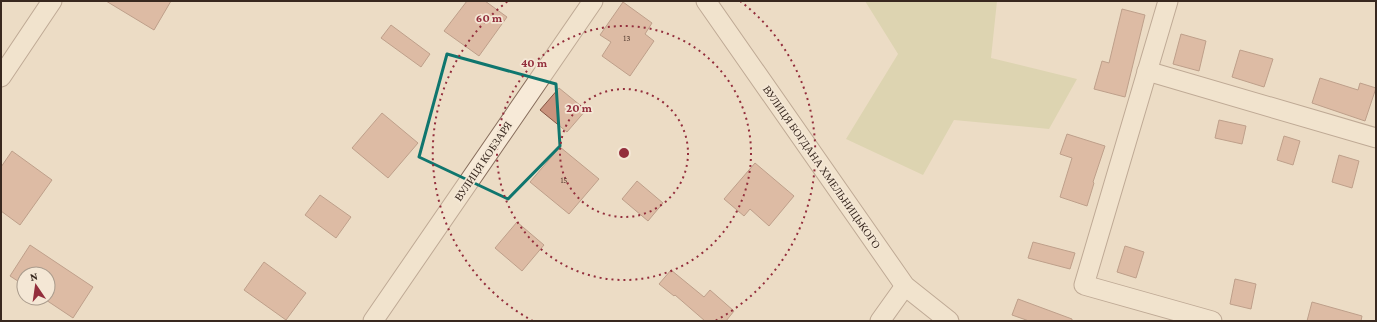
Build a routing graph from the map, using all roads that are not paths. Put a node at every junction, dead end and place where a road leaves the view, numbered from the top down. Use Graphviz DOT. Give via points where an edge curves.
graph roads {
  1 [pos="52,1"];
  2 [pos="593,1"];
  3 [pos="706,1"];
  4 [pos="1168,1"];
  5 [pos="1147,71"];
  6 [pos="1,77"];
  7 [pos="1376,138"];
  8 [pos="905,286"];
  9 [pos="373,321"];
  10 [pos="880,321"];
  11 [pos="949,321"];
  12 [pos="1212,321"];
  1 -- 6 [label="street"];
  2 -- 9 [label="street, ВУЛИЦЯ КОБЗАРЯ"];
  3 -- 8 [label="street, ВУЛИЦЯ БОГДАНА ХМЕЛЬНИЦЬКОГО"];
  4 -- 5 [label="street"];
  5 -- 7 [label="street"];
  5 -- 12 [label="street" via="1084,284"];
  8 -- 10 [label="street"];
  8 -- 11 [label="street, ВУЛИЦЯ БОГДАНА ХМЕЛЬНИЦЬКОГО"];
}
